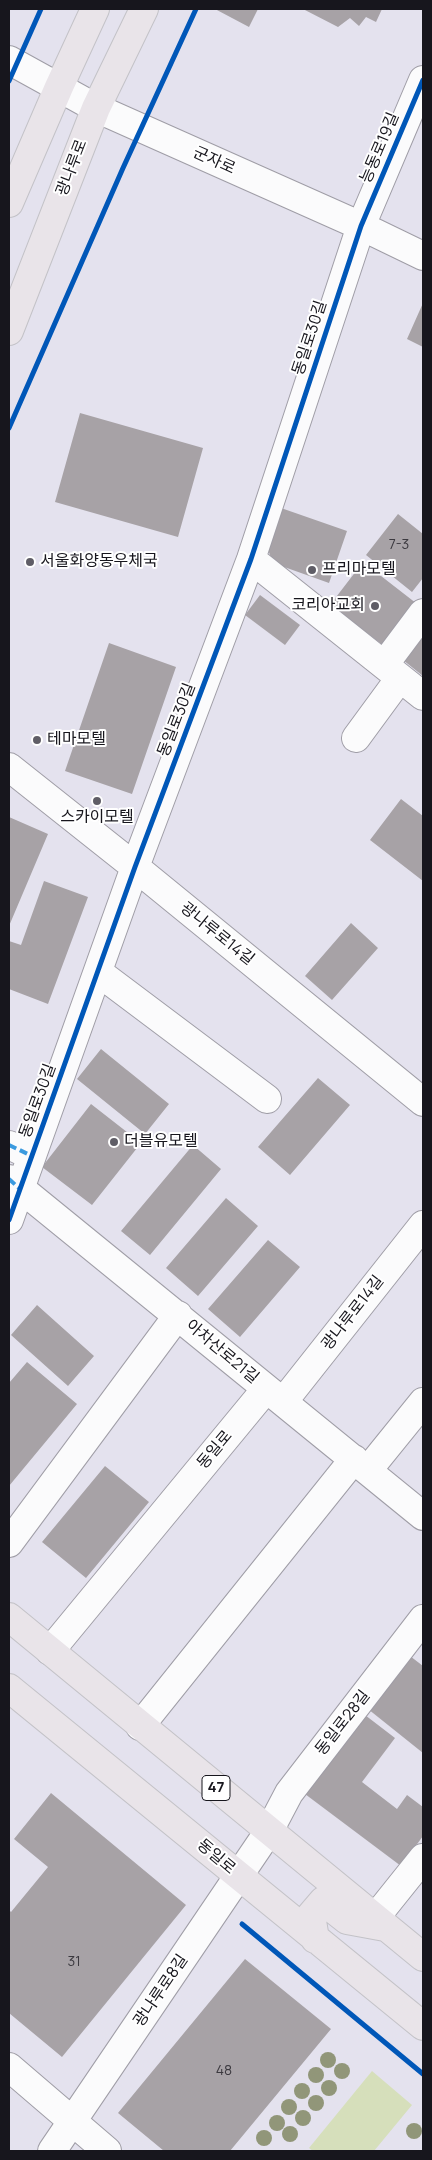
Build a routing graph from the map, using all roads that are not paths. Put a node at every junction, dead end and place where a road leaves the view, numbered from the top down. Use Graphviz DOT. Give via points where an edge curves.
graph roads {
  1 [pos="95,9"];
  2 [pos="144,9"];
  3 [pos="9,60"];
  4 [pos="423,80"];
  5 [pos="59,87"];
  6 [pos="96,108"];
  7 [pos="9,203"];
  8 [pos="360,226"];
  9 [pos="423,256"];
  10 [pos="9,331"];
  11 [pos="251,559"];
  12 [pos="423,613"];
  13 [pos="392,671"];
  14 [pos="423,696"];
  15 [pos="356,738"];
  16 [pos="9,767"];
  17 [pos="135,867"];
  18 [pos="98,972"];
  19 [pos="266,1099"];
  20 [pos="423,1102"];
  21 [pos="20,1151"];
  22 [pos="14,1184"];
  23 [pos="9,1220"];
  24 [pos="423,1225"];
  25 [pos="178,1315"];
  26 [pos="275,1395"];
  27 [pos="423,1402"];
  28 [pos="361,1465"];
  29 [pos="423,1516"];
  30 [pos="9,1544"];
  31 [pos="9,1617"];
  32 [pos="423,1619"];
  33 [pos="50,1652"];
  34 [pos="9,1688"];
  35 [pos="140,1726"];
  36 [pos="268,1831"];
  37 [pos="423,1858"];
  38 [pos="238,1876"];
  39 [pos="381,1922"];
  40 [pos="315,1939"];
  41 [pos="423,1957"];
  42 [pos="423,2026"];
  43 [pos="9,2067"];
  44 [pos="71,2122"];
  45 [pos="52,2151"];
  46 [pos="107,2151"];
  1 -- 5 [label="main road"];
  2 -- 6 [label="main road, 광나루로"];
  3 -- 5 [label="street, 군자로"];
  4 -- 8 [label="street, 능동로19길"];
  5 -- 6 [label="street, 군자로"];
  5 -- 7 [label="main road"];
  6 -- 8 [label="street, 군자로"];
  6 -- 10 [label="main road, 광나루로"];
  8 -- 9 [label="street, 군자로"];
  8 -- 11 [label="street, 동일로30길"];
  11 -- 13 [label="street"];
  11 -- 17 [label="street, 동일로30길"];
  12 -- 13 [label="street"];
  13 -- 14 [label="street"];
  13 -- 15 [label="street"];
  16 -- 17 [label="street, 광나루로14길"];
  17 -- 18 [label="street, 동일로30길"];
  17 -- 20 [label="street, 광나루로14길"];
  18 -- 19 [label="street"];
  18 -- 21 [label="street, 동일로30길"];
  21 -- 22 [label="street, 동일로30길"];
  22 -- 23 [label="street, 동일로30길"];
  22 -- 25 [label="street, 아차산로21길"];
  24 -- 26 [label="street, 광나루로14길"];
  25 -- 26 [label="street, 아차산로21길"];
  25 -- 30 [label="street"];
  26 -- 28 [label="street, 아차산로21길"];
  26 -- 33 [label="street, 동일로"];
  27 -- 28 [label="street"];
  28 -- 29 [label="street, 아차산로21길"];
  28 -- 35 [label="street"];
  31 -- 33 [label="main road, 47"];
  32 -- 36 [label="street, 동일로28길" via="289,1793"];
  33 -- 35 [label="main road, 47"];
  34 -- 38 [label="main road, 동일로"];
  35 -- 36 [label="main road, 47"];
  36 -- 38 [label="street, 광나루로8길"];
  36 -- 39 [label="main road, 47"];
  37 -- 39 [label="street"];
  38 -- 40 [label="main road, 동일로"];
  38 -- 44 [label="street, 광나루로8길"];
  39 -- 40 [label="main road" via="348,1920 323,1901 311,1915"];
  39 -- 41 [label="main road, 47"];
  40 -- 42 [label="main road, 동일로"];
  43 -- 44 [label="street"];
  44 -- 45 [label="street, 광나루로8길"];
  44 -- 46 [label="street"];
}
